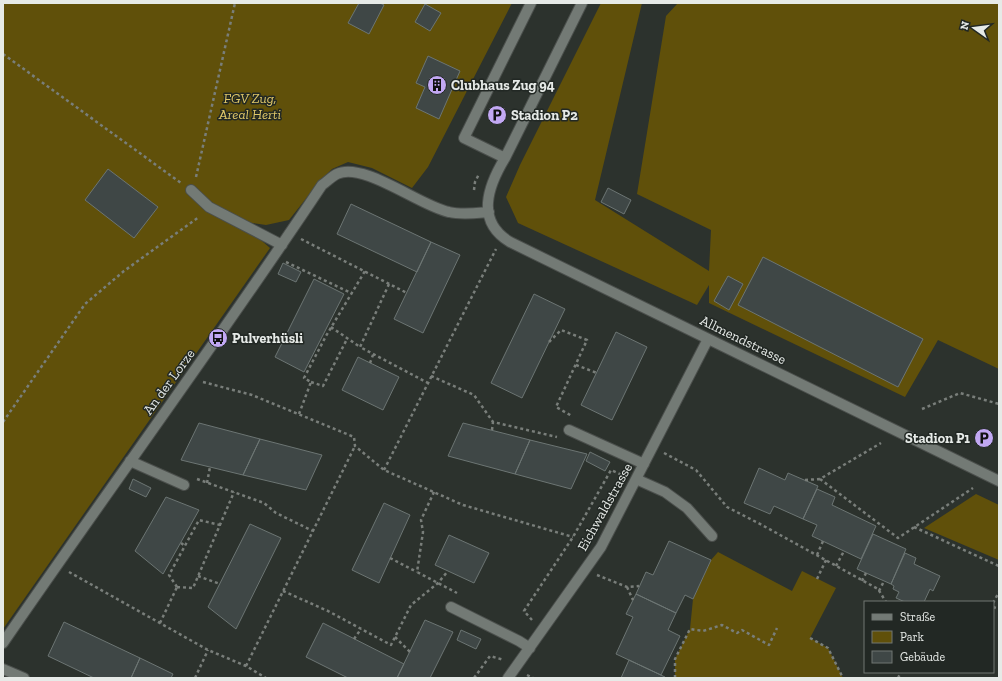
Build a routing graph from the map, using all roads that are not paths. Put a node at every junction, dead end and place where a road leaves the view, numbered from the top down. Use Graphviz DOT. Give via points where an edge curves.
graph roads {
  1 [pos="531,3"];
  2 [pos="582,3"];
  3 [pos="505,158"];
  4 [pos="191,190"];
  5 [pos="489,212"];
  6 [pos="282,245"];
  7 [pos="708,339"];
  8 [pos="569,430"];
  9 [pos="130,461"];
  10 [pos="644,464"];
  11 [pos="636,479"];
  12 [pos="999,481"];
  13 [pos="184,485"];
  14 [pos="712,536"];
  15 [pos="451,607"];
  16 [pos="3,643"];
  17 [pos="530,648"];
  18 [pos="3,669"];
  19 [pos="24,678"];
  20 [pos="508,678"];
  1 -- 3 [label="street" via="464,138"];
  2 -- 3 [label="street"];
  3 -- 5 [label="street" via="490,188 487,201"];
  4 -- 6 [label="street" via="209,206"];
  5 -- 6 [label="street, An der Lorze" via="449,212 352,171 337,174 322,185"];
  5 -- 7 [label="street, Allmendstrasse" via="493,226 503,238"];
  6 -- 9 [label="street, An der Lorze"];
  7 -- 10 [label="street, Eichwaldstrasse"];
  7 -- 12 [label="street, Allmendstrasse"];
  8 -- 10 [label="street"];
  9 -- 13 [label="street"];
  9 -- 16 [label="street, An der Lorze"];
  10 -- 11 [label="street, Eichwaldstrasse"];
  11 -- 14 [label="street" via="665,492 687,508"];
  11 -- 17 [label="street, Eichwaldstrasse" via="600,548"];
  15 -- 17 [label="street"];
  17 -- 20 [label="street, Eichwaldstrasse"];
  18 -- 19 [label="street"];
}
